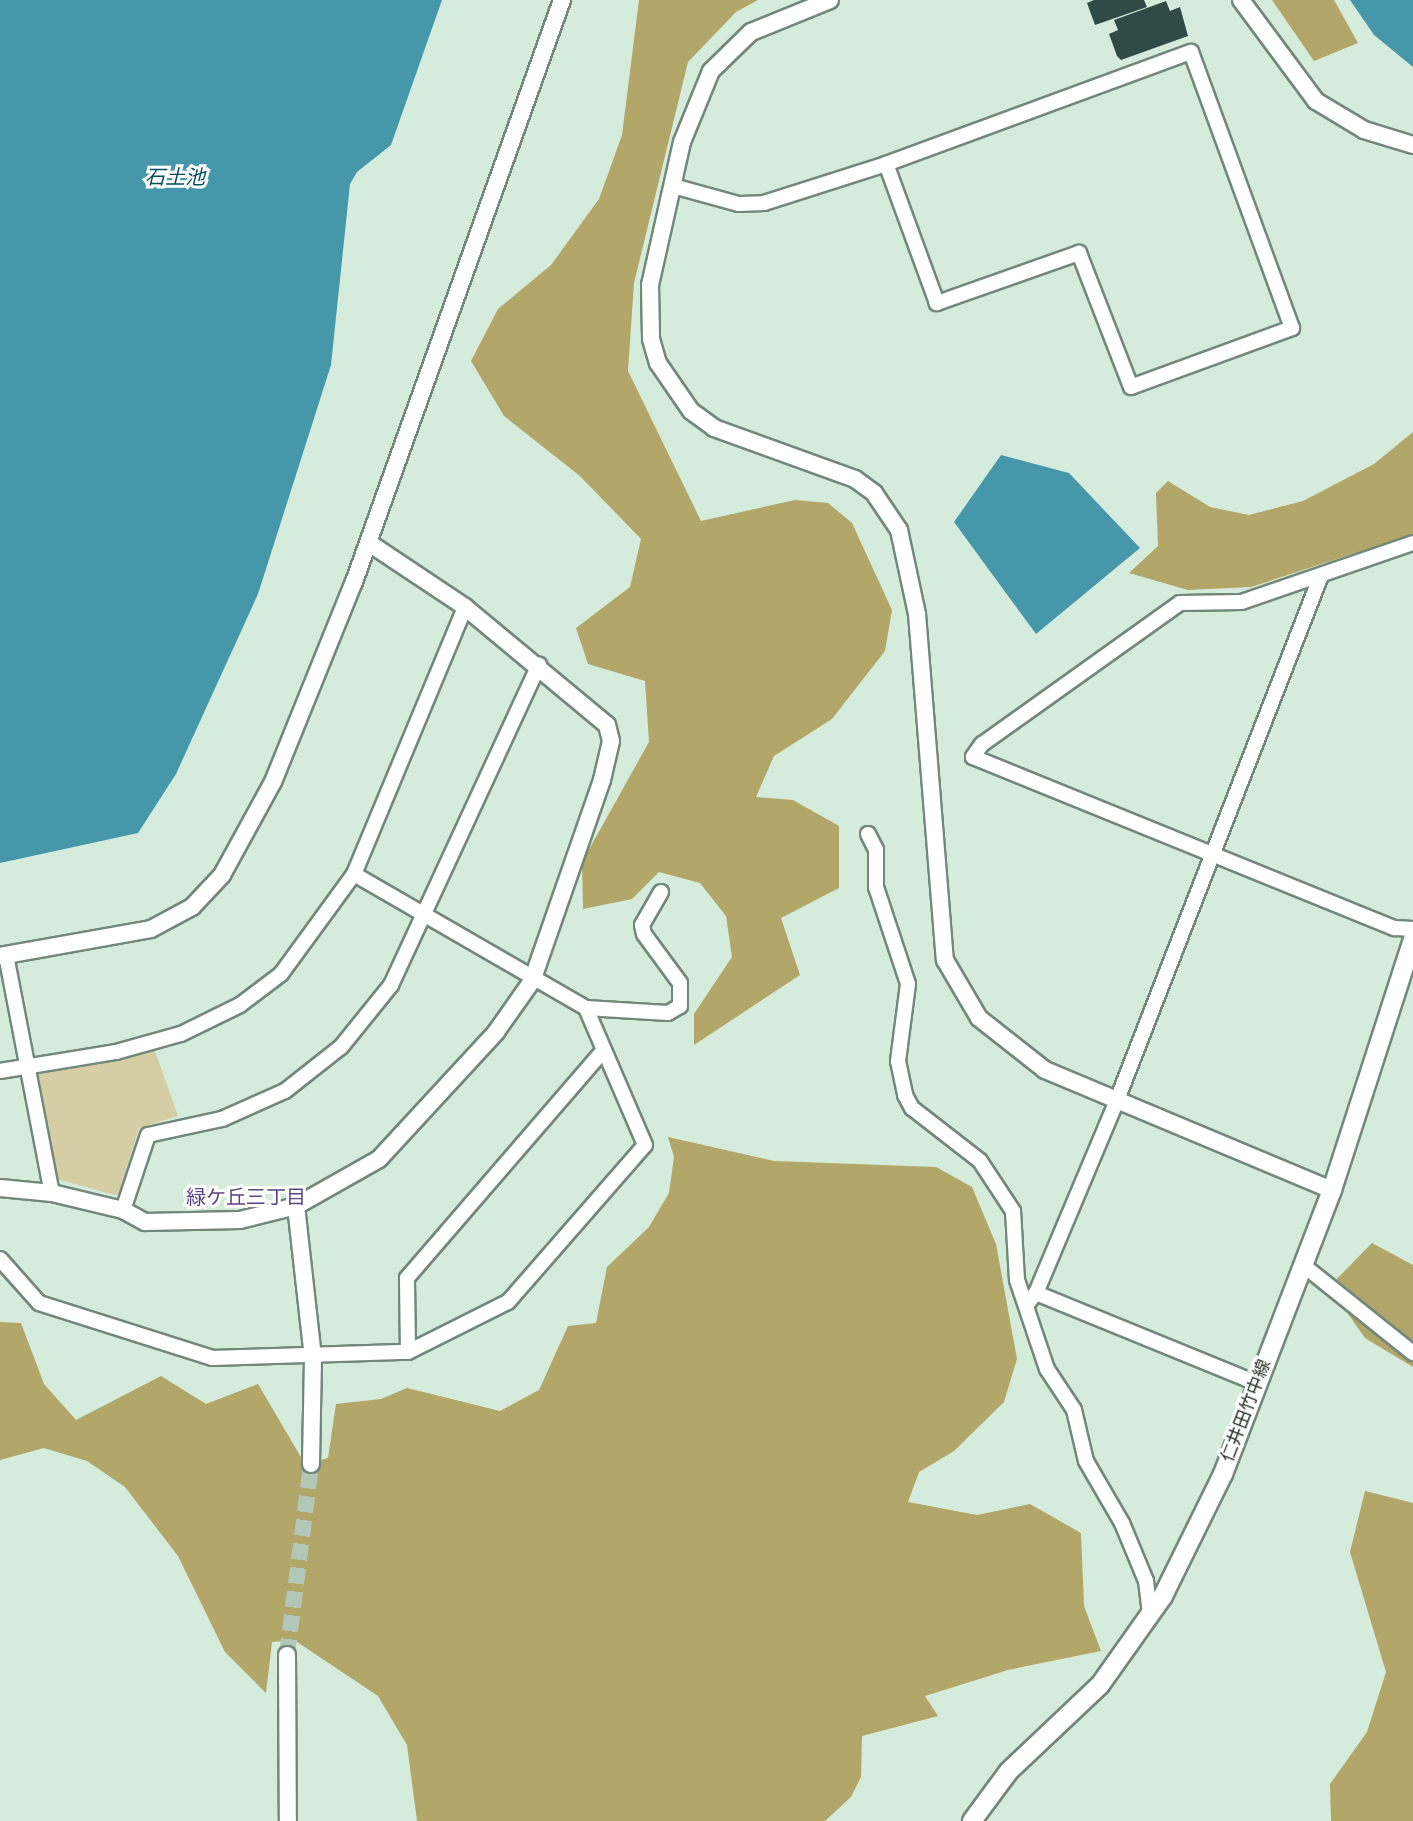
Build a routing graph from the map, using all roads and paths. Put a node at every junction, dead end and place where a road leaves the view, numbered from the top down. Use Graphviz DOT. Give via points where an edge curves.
graph roads {
  1 [pos="562,0"];
  2 [pos="830,0"];
  3 [pos="1241,0"];
  4 [pos="1413,145"];
  5 [pos="886,165"];
  6 [pos="673,186"];
  7 [pos="369,543"];
  8 [pos="1413,543"];
  9 [pos="1320,578"];
  10 [pos="465,607"];
  11 [pos="539,665"];
  12 [pos="868,834"];
  13 [pos="1210,853"];
  14 [pos="354,874"];
  15 [pos="661,892"];
  16 [pos="426,917"];
  17 [pos="1413,929"];
  18 [pos="1413,939"];
  19 [pos="3,955"];
  20 [pos="532,981"];
  21 [pos="586,1008"];
  22 [pos="604,1050"];
  23 [pos="30,1065"];
  24 [pos="0,1071"];
  25 [pos="1117,1100"];
  26 [pos="0,1188"];
  27 [pos="1332,1190"];
  28 [pos="52,1193"];
  29 [pos="296,1206"];
  30 [pos="123,1210"];
  31 [pos="0,1259"];
  32 [pos="1304,1265"];
  33 [pos="1036,1293"];
  34 [pos="1027,1304"];
  35 [pos="408,1352"];
  36 [pos="1413,1353"];
  37 [pos="313,1358"];
  38 [pos="1256,1383"];
  39 [pos="311,1464"];
  40 [pos="1150,1618"];
  41 [pos="287,1655"];
  42 [pos="288,1821"];
  43 [pos="972,1821"];
  1 -- 7 [label="street"];
  2 -- 6 [label="street" via="752,32 720,58 696,104"];
  3 -- 4 [label="street" via="1316,101 1364,130"];
  5 -- 5 [label="street" via="1191,52 1292,328 1131,387 1080,253 937,303"];
  5 -- 6 [label="street" via="764,203 739,204"];
  6 -- 25 [label="street" via="648,306 658,363 676,392 691,411 741,441 855,479 874,493 899,530 917,614 939,922 954,979 979,1018 1025,1059"];
  7 -- 10 [label="street"];
  7 -- 19 [label="street" via="273,782 222,875 205,896 173,920 151,929"];
  8 -- 9 [label="street"];
  9 -- 13 [label="street"];
  9 -- 13 [label="street" via="1242,602 1180,603 982,744 973,757"];
  10 -- 11 [label="street"];
  10 -- 14 [label="street"];
  11 -- 16 [label="street"];
  11 -- 20 [label="street" via="593,710 607,725 611,741 558,919"];
  12 -- 34 [label="street" via="876,850 876,888 908,984 898,1060 905,1095 912,1108 980,1161 1013,1211 1017,1280"];
  13 -- 17 [label="street" via="1395,928"];
  13 -- 25 [label="street"];
  14 -- 16 [label="street"];
  14 -- 23 [label="street" via="302,951 240,1005 181,1034 116,1052"];
  15 -- 21 [label="street" via="642,925 644,934 680,983 680,1006 668,1013"];
  16 -- 20 [label="street"];
  16 -- 30 [label="street" via="391,984 341,1047 285,1091 222,1119 148,1136"];
  18 -- 27 [label="main road, 仁井田竹中線"];
  19 -- 23 [label="street"];
  20 -- 21 [label="street"];
  20 -- 29 [label="street" via="496,1032 379,1159"];
  21 -- 22 [label="street"];
  22 -- 35 [label="street" via="407,1278"];
  22 -- 35 [label="street" via="645,1145 508,1302"];
  23 -- 24 [label="street"];
  23 -- 28 [label="street"];
  25 -- 27 [label="street"];
  25 -- 33 [label="street"];
  26 -- 28 [label="street"];
  27 -- 32 [label="main road, 仁井田竹中線"];
  28 -- 30 [label="street"];
  29 -- 30 [label="street" via="192,1224 146,1222"];
  29 -- 37 [label="street"];
  31 -- 37 [label="street" via="39,1303 212,1359"];
  32 -- 36 [label="street"];
  32 -- 38 [label="main road, 仁井田竹中線"];
  33 -- 34 [label="street"];
  33 -- 38 [label="street"];
  34 -- 40 [label="street" via="1047,1369 1074,1410 1086,1461 1122,1523 1146,1581"];
  35 -- 37 [label="street"];
  37 -- 39 [label="street"];
  38 -- 40 [label="main road, 仁井田竹中線" via="1223,1474"];
  40 -- 43 [label="main road, 仁井田竹中線" via="1100,1685 1017,1762"];
  41 -- 42 [label="street"];
}
